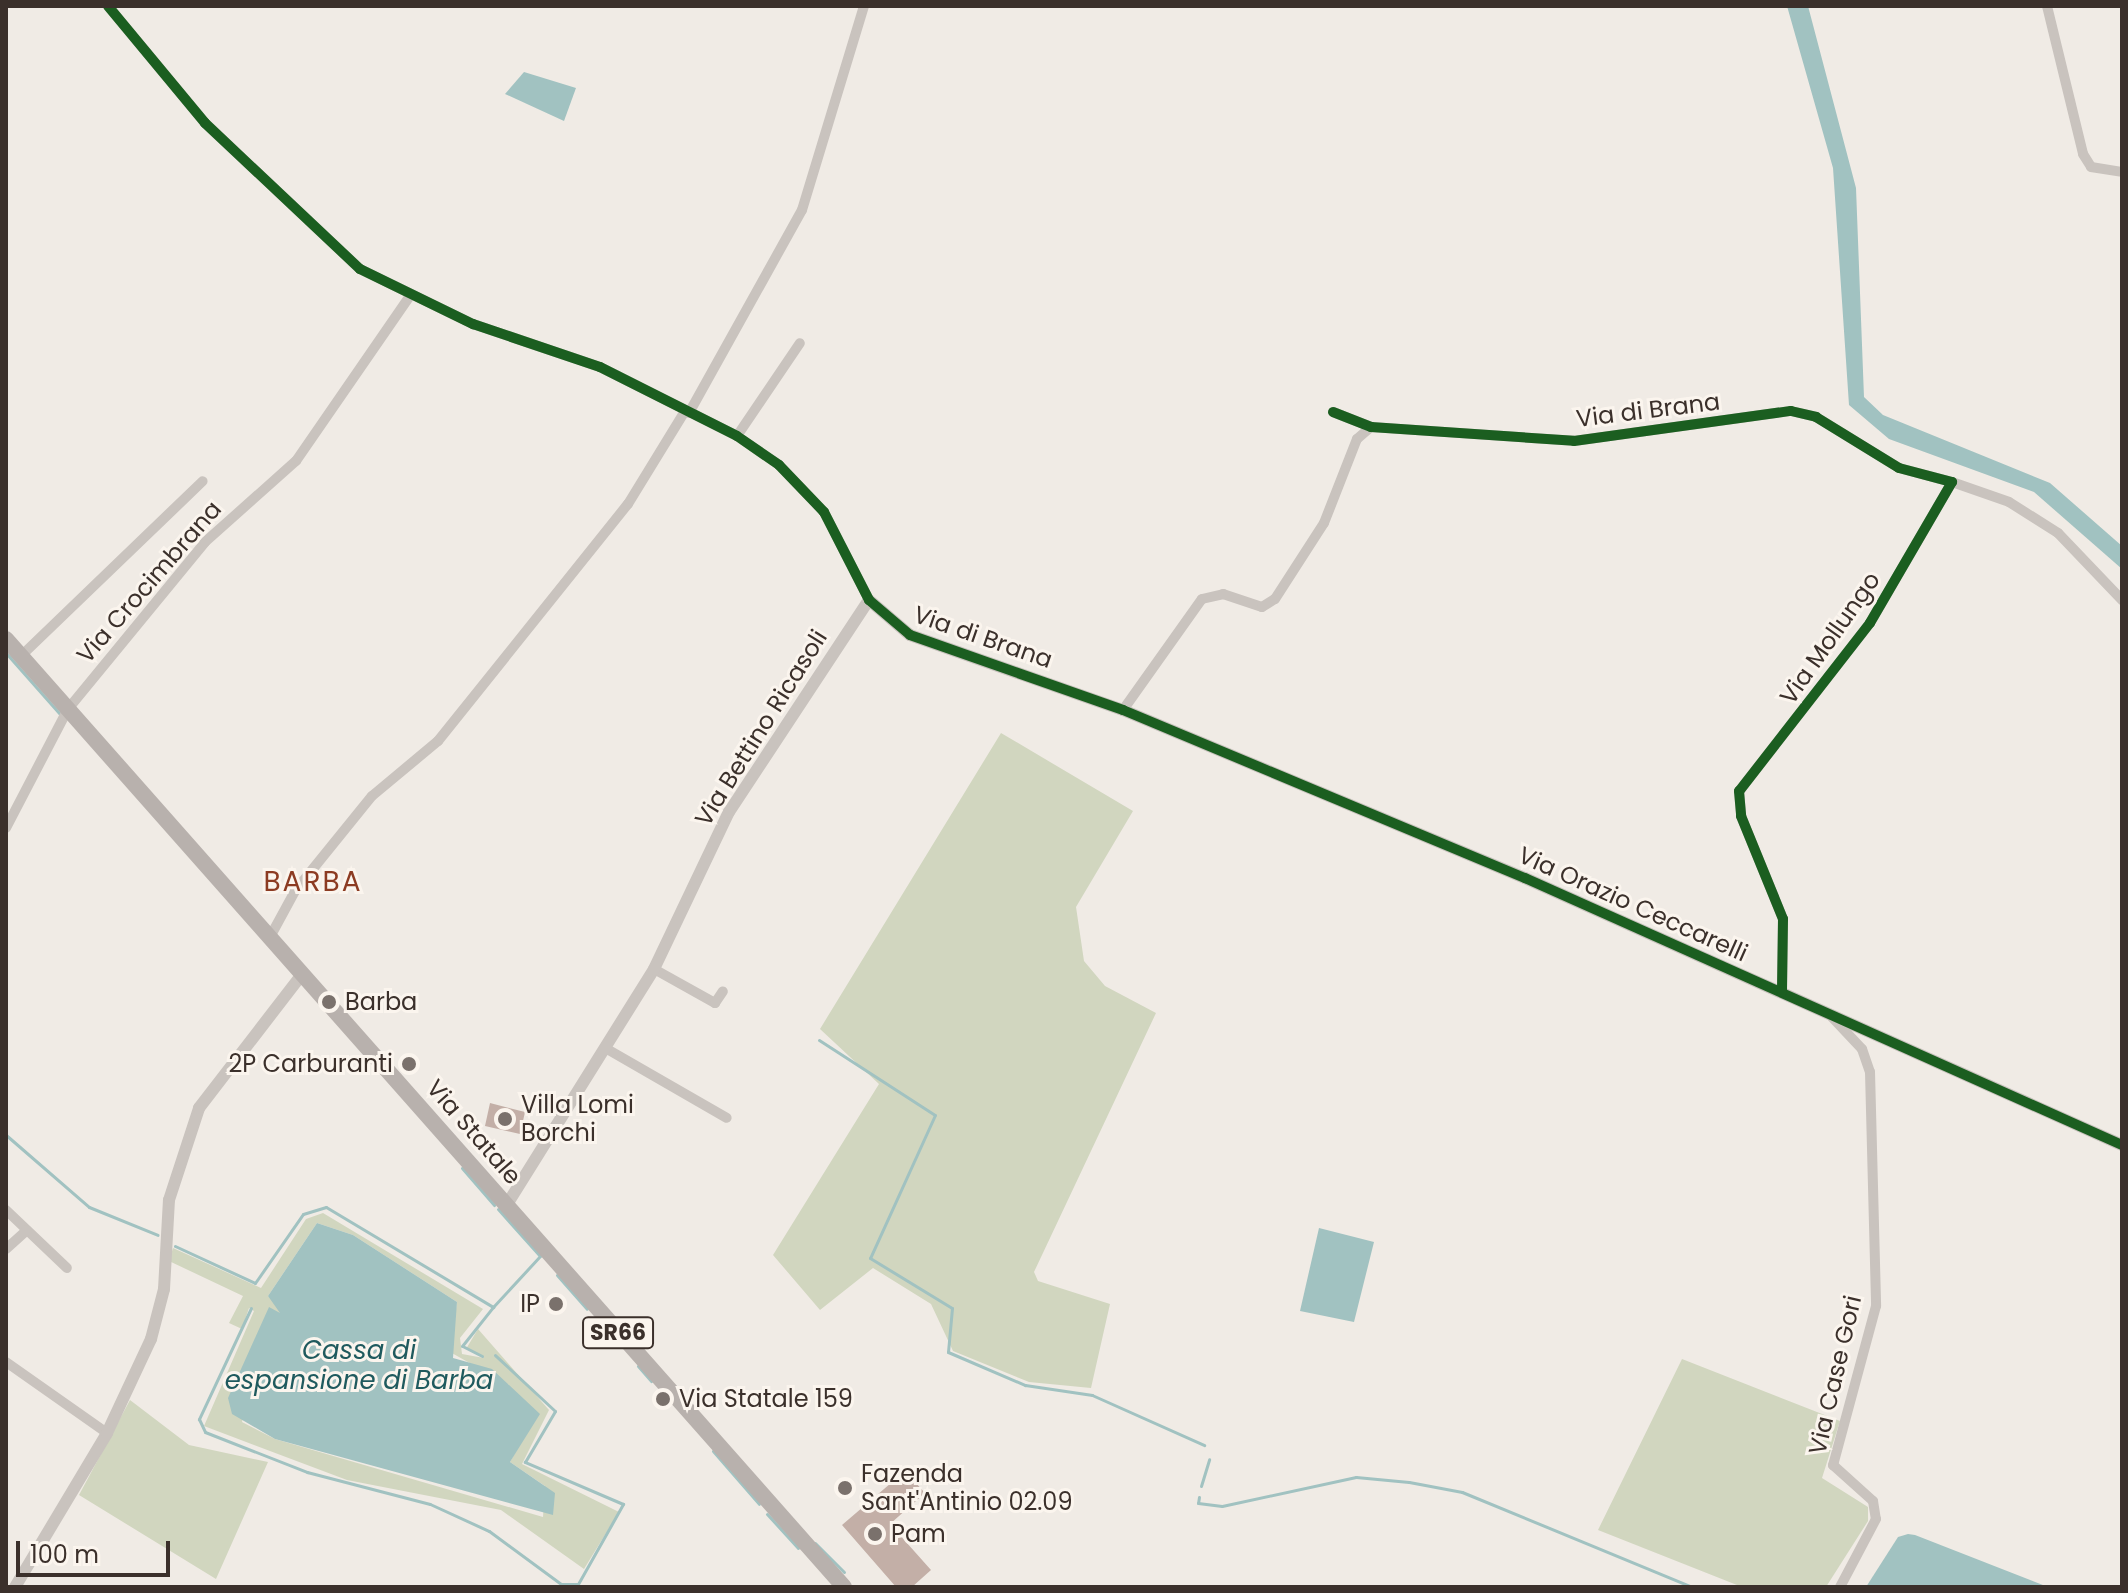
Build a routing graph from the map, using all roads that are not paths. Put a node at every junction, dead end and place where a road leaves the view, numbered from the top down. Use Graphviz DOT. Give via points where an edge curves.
graph roads {
  1 [pos="108,6"];
  2 [pos="864,6"];
  3 [pos="2047,6"];
  4 [pos="2122,172"];
  5 [pos="410,296"];
  6 [pos="800,343"];
  7 [pos="687,412"];
  8 [pos="1333,412"];
  9 [pos="1371,427"];
  10 [pos="737,436"];
  11 [pos="203,481"];
  12 [pos="1952,482"];
  13 [pos="869,600"];
  14 [pos="2122,600"];
  15 [pos="6,639"];
  16 [pos="21,656"];
  17 [pos="68,709"];
  18 [pos="1123,710"];
  19 [pos="6,828"];
  20 [pos="270,937"];
  21 [pos="654,969"];
  22 [pos="303,973"];
  23 [pos="723,991"];
  24 [pos="1782,992"];
  25 [pos="1828,1013"];
  26 [pos="607,1049"];
  27 [pos="727,1118"];
  28 [pos="2122,1145"];
  29 [pos="506,1206"];
  30 [pos="6,1210"];
  31 [pos="27,1230"];
  32 [pos="6,1249"];
  33 [pos="67,1268"];
  34 [pos="6,1362"];
  35 [pos="107,1433"];
  36 [pos="15,1587"];
  37 [pos="844,1587"];
  38 [pos="1840,1587"];
  1 -- 5 [label="street, Via di Brana" via="250,171 360,269"];
  2 -- 7 [label="street" via="802,210"];
  3 -- 4 [label="street" via="2083,154 2091,167"];
  5 -- 7 [label="street, Via di Brana" via="567,353"];
  5 -- 17 [label="street, Via Crocimbrana" via="296,461 205,542"];
  6 -- 10 [label="street"];
  7 -- 10 [label="street, Via di Brana"];
  7 -- 20 [label="street" via="628,504 438,741 363,807 295,891"];
  8 -- 9 [label="street, Via di Brana"];
  9 -- 12 [label="street, Via di Brana" via="1600,440 1778,411 1816,417 1899,468"];
  9 -- 18 [label="street" via="1357,439 1324,523 1275,599 1262,607 1223,594 1202,599"];
  10 -- 13 [label="street, Via di Brana" via="779,465 824,512"];
  11 -- 16 [label="street"];
  12 -- 14 [label="street" via="2009,502 2058,533"];
  12 -- 24 [label="street, Via Mollungo" via="1870,623 1739,791 1741,816 1783,919"];
  13 -- 18 [label="street, Via di Brana" via="910,635"];
  13 -- 21 [label="street, Via Bettino Ricasoli" via="729,812"];
  15 -- 16 [label="main road, SR66"];
  16 -- 17 [label="main road, SR66"];
  17 -- 19 [label="street, Via Crocimbrana"];
  17 -- 20 [label="main road, Via Statale / SR66"];
  18 -- 24 [label="street, Via Orazio Ceccarelli"];
  20 -- 22 [label="main road, Via Statale / SR66"];
  21 -- 23 [label="street" via="715,1003"];
  21 -- 26 [label="street, Via Bettino Ricasoli"];
  22 -- 29 [label="main road, Via Statale / SR66"];
  22 -- 35 [label="street" via="199,1108 169,1200 164,1289 151,1339"];
  24 -- 25 [label="street, Via Orazio Ceccarelli"];
  25 -- 28 [label="street, Via Orazio Ceccarelli"];
  25 -- 38 [label="street, Via Case Gori" via="1862,1049 1870,1072 1876,1306 1833,1465 1873,1501 1876,1519"];
  26 -- 27 [label="street"];
  26 -- 29 [label="street, Via Bettino Ricasoli"];
  29 -- 37 [label="main road, Via Statale / SR66"];
  30 -- 31 [label="street"];
  31 -- 32 [label="street"];
  31 -- 33 [label="street"];
  34 -- 35 [label="street"];
  35 -- 36 [label="street"];
}
